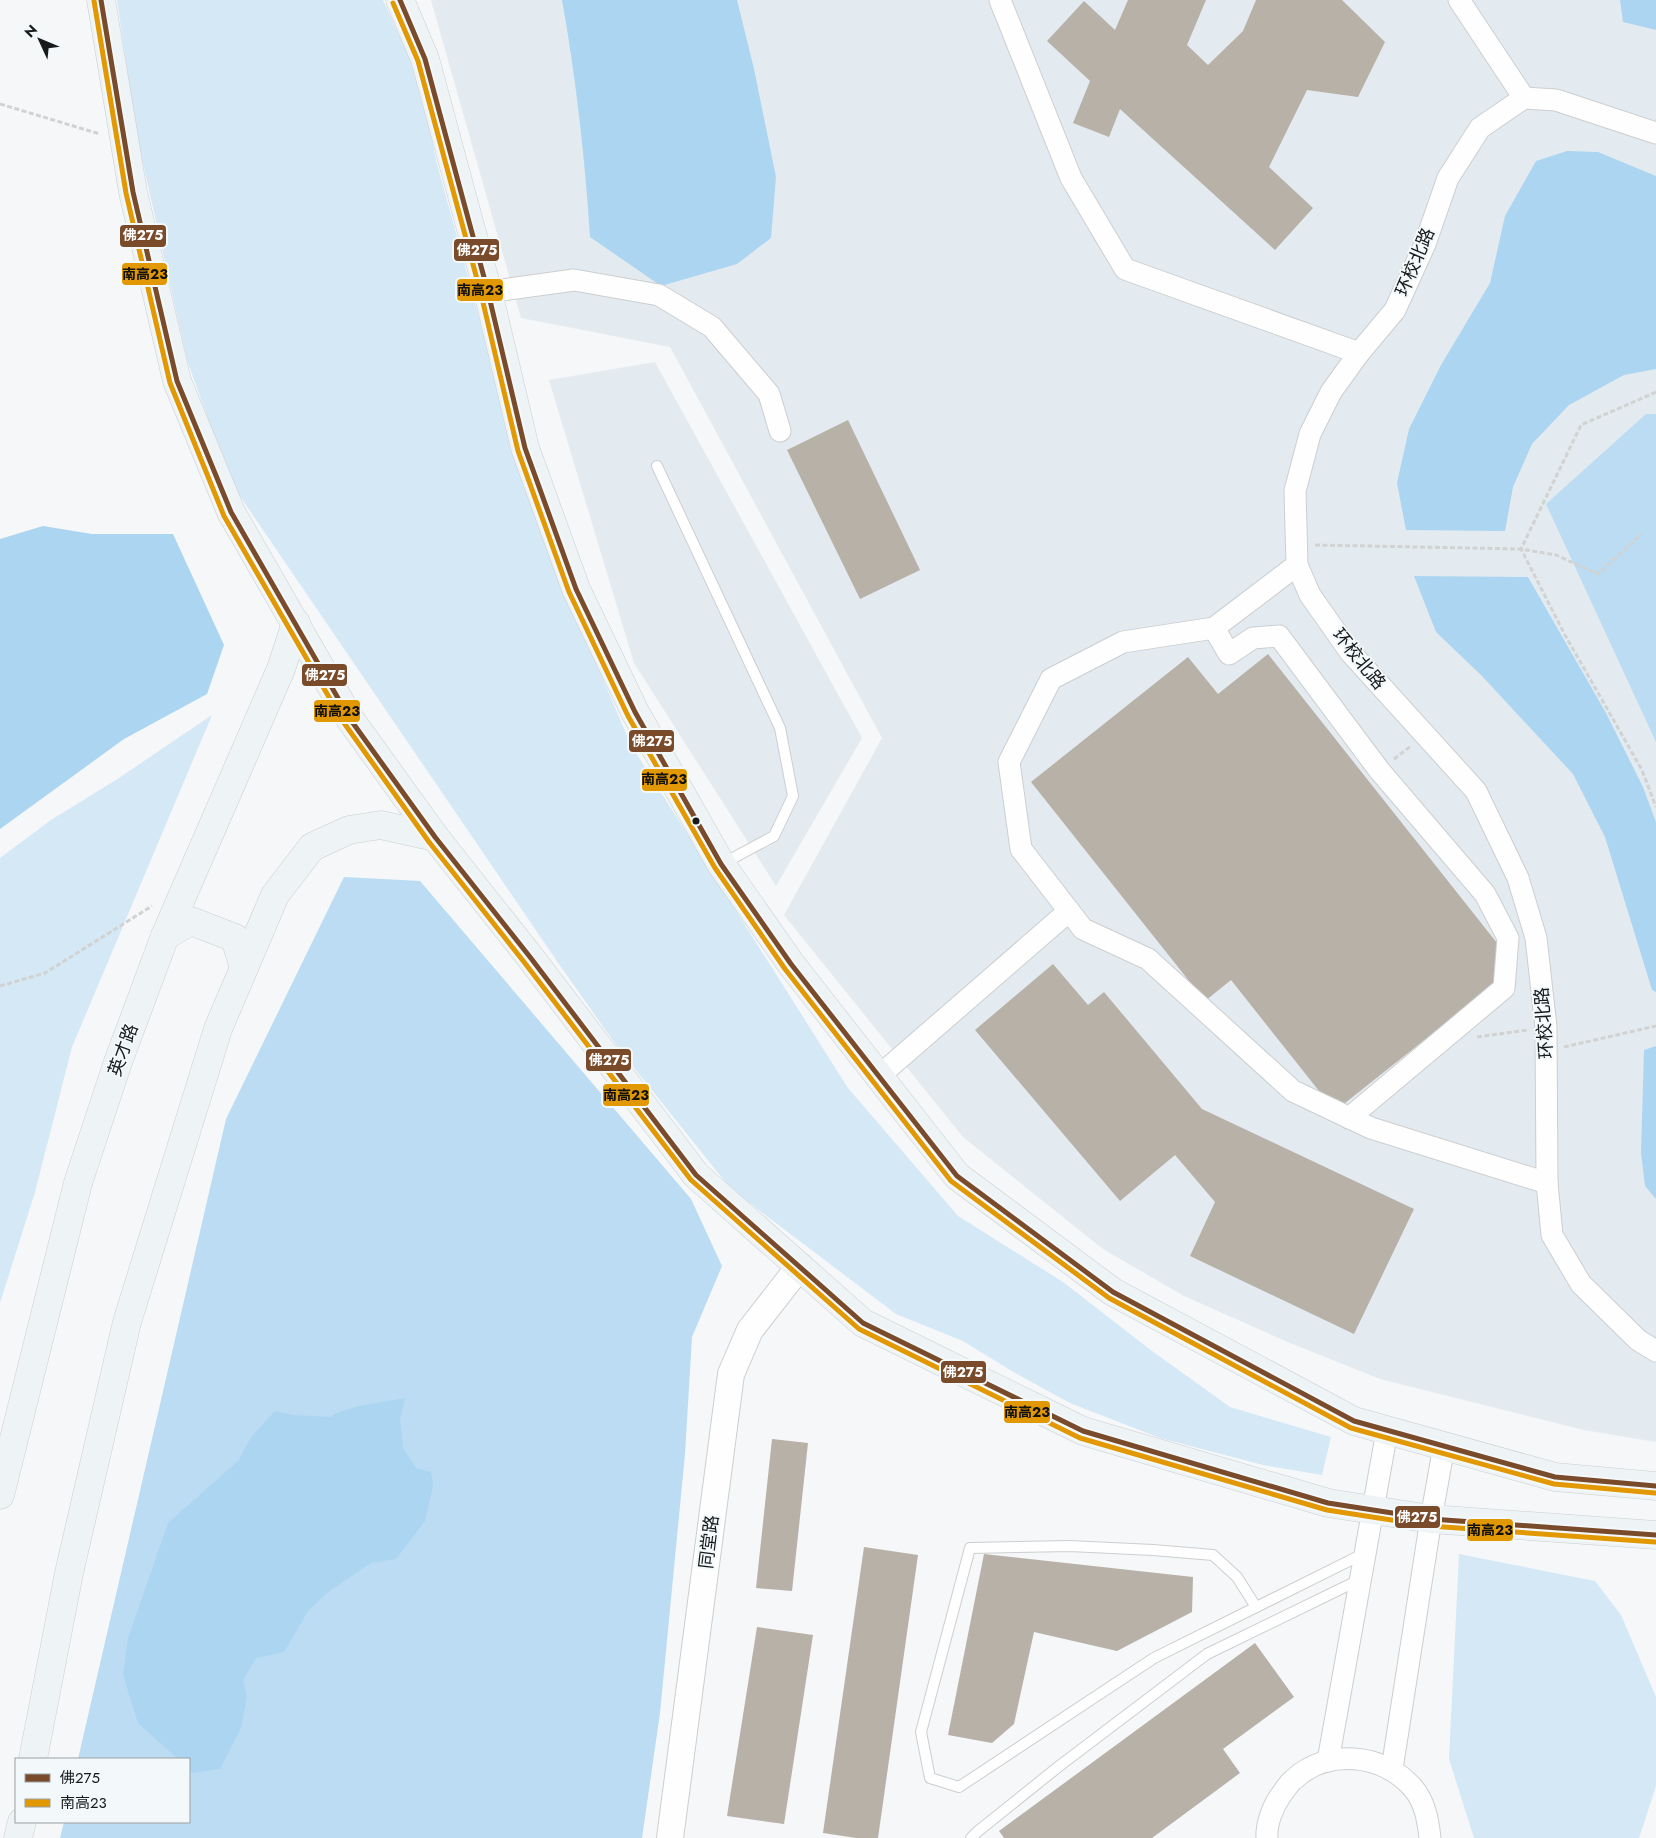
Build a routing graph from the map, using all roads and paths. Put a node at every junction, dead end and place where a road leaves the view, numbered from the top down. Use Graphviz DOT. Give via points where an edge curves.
graph roads {
  1 [pos="101,0"];
  2 [pos="400,0"];
  3 [pos="1000,0"];
  4 [pos="1459,0"];
  5 [pos="1524,98"];
  6 [pos="0,104"];
  7 [pos="1656,134"];
  8 [pos="124,142"];
  9 [pos="488,292"];
  10 [pos="1359,354"];
  11 [pos="1656,392"];
  12 [pos="780,431"];
  13 [pos="657,466"];
  14 [pos="1642,534"];
  15 [pos="1297,544"];
  16 [pos="1521,549"];
  17 [pos="1297,565"];
  18 [pos="296,623"];
  19 [pos="1214,628"];
  20 [pos="1424,735"];
  21 [pos="1380,770"];
  22 [pos="1656,807"];
  23 [pos="435,837"];
  24 [pos="722,864"];
  25 [pos="153,906"];
  26 [pos="1069,911"];
  27 [pos="165,936"];
  28 [pos="244,968"];
  29 [pos="0,986"];
  30 [pos="1656,1026"];
  31 [pos="1546,1027"];
  32 [pos="1440,1042"];
  33 [pos="1547,1051"];
  34 [pos="879,1076"];
  35 [pos="1349,1118"];
  36 [pos="1547,1183"];
  37 [pos="800,1266"];
  38 [pos="1656,1350"];
  39 [pos="1387,1431"];
  40 [pos="1444,1446"];
  41 [pos="1656,1486"];
  42 [pos="0,1495"];
  43 [pos="1374,1510"];
  44 [pos="1431,1519"];
  45 [pos="1656,1535"];
  46 [pos="1366,1552"];
  47 [pos="1362,1578"];
  48 [pos="1256,1607"];
  49 [pos="33,1758"];
  50 [pos="1328,1761"];
  51 [pos="1392,1769"];
  52 [pos="22,1823"];
  53 [pos="18,1838"];
  54 [pos="670,1838"];
  55 [pos="971,1838"];
  56 [pos="1267,1838"];
  57 [pos="1430,1838"];
  1 -- 8 [label="main road"];
  2 -- 9 [label="main road" via="425,59"];
  3 -- 10 [label="street" via="1071,178 1125,269"];
  4 -- 5 [label="street"];
  5 -- 7 [label="street" via="1556,100"];
  5 -- 10 [label="street, 环校北路" via="1480,128 1448,178 1425,244 1395,310"];
  6 -- 8 [label="path"];
  8 -- 18 [label="main road" via="177,381 231,512"];
  9 -- 12 [label="street" via="574,280 659,296 712,327 769,394"];
  9 -- 24 [label="main road" via="525,448 576,590 635,712"];
  10 -- 15 [label="street, 环校北路" via="1332,392 1310,434 1295,490"];
  11 -- 16 [label="path" via="1581,425"];
  13 -- 24 [label="lane" via="780,728 793,796 774,836"];
  14 -- 16 [label="path" via="1598,574 1556,555"];
  15 -- 16 [label="path"];
  15 -- 17 [label="street, 环校北路"];
  16 -- 22 [label="path" via="1565,635 1642,770"];
  17 -- 19 [label="street"];
  17 -- 20 [label="street, 环校北路" via="1310,595 1350,652"];
  18 -- 23 [label="main road" via="350,719"];
  18 -- 27 [label="main road, 英才路" via="281,669"];
  19 -- 21 [label="street" via="1229,654 1253,638 1279,636"];
  19 -- 26 [label="street" via="1123,642 1051,679 1009,762 1021,849"];
  20 -- 21 [label="path"];
  20 -- 31 [label="street, 环校北路" via="1476,791 1518,878 1536,938"];
  21 -- 32 [label="street" via="1485,894 1508,938 1504,988"];
  23 -- 28 [label="main road" via="381,825 349,830 312,847 275,895"];
  23 -- 37 [label="main road" via="696,1175"];
  24 -- 34 [label="main road" via="791,964"];
  25 -- 29 [label="path" via="45,973"];
  26 -- 34 [label="street"];
  26 -- 35 [label="street" via="1083,929 1148,959 1293,1091"];
  27 -- 28 [label="main road" via="191,921 208,926 235,938"];
  27 -- 42 [label="main road, 英才路" via="78,1183"];
  28 -- 49 [label="main road" via="218,1029 127,1322 69,1573"];
  30 -- 33 [label="path"];
  31 -- 32 [label="path"];
  31 -- 33 [label="street, 环校北路"];
  32 -- 35 [label="street"];
  33 -- 36 [label="street, 环校北路"];
  34 -- 39 [label="main road" via="957,1176 1113,1292 1354,1421"];
  35 -- 36 [label="street"];
  36 -- 38 [label="street, 环校北路" via="1552,1235 1581,1284 1638,1340"];
  37 -- 43 [label="main road" via="863,1322 1083,1431 1328,1503"];
  37 -- 54 [label="street, 同堂路" via="750,1330 731,1374"];
  39 -- 40 [label="main road"];
  39 -- 43 [label="street"];
  40 -- 41 [label="main road" via="1555,1478"];
  40 -- 44 [label="street"];
  43 -- 44 [label="main road"];
  43 -- 46 [label="street"];
  44 -- 45 [label="main road"];
  44 -- 51 [label="street"];
  46 -- 47 [label="street"];
  46 -- 48 [label="lane"];
  47 -- 50 [label="street"];
  47 -- 55 [label="lane" via="1207,1654 1058,1766"];
  48 -- 48 [label="lane" via="1154,1658 959,1787 930,1778 921,1732 970,1548 1070,1546 1213,1555 1237,1576"];
  50 -- 51 [label="street" via="1337,1758 1366,1759"];
  50 -- 56 [label="street" via="1310,1767 1292,1780 1275,1803"];
  51 -- 57 [label="street" via="1413,1789 1427,1814"];
  52 -- 53 [label="main road"];
}
